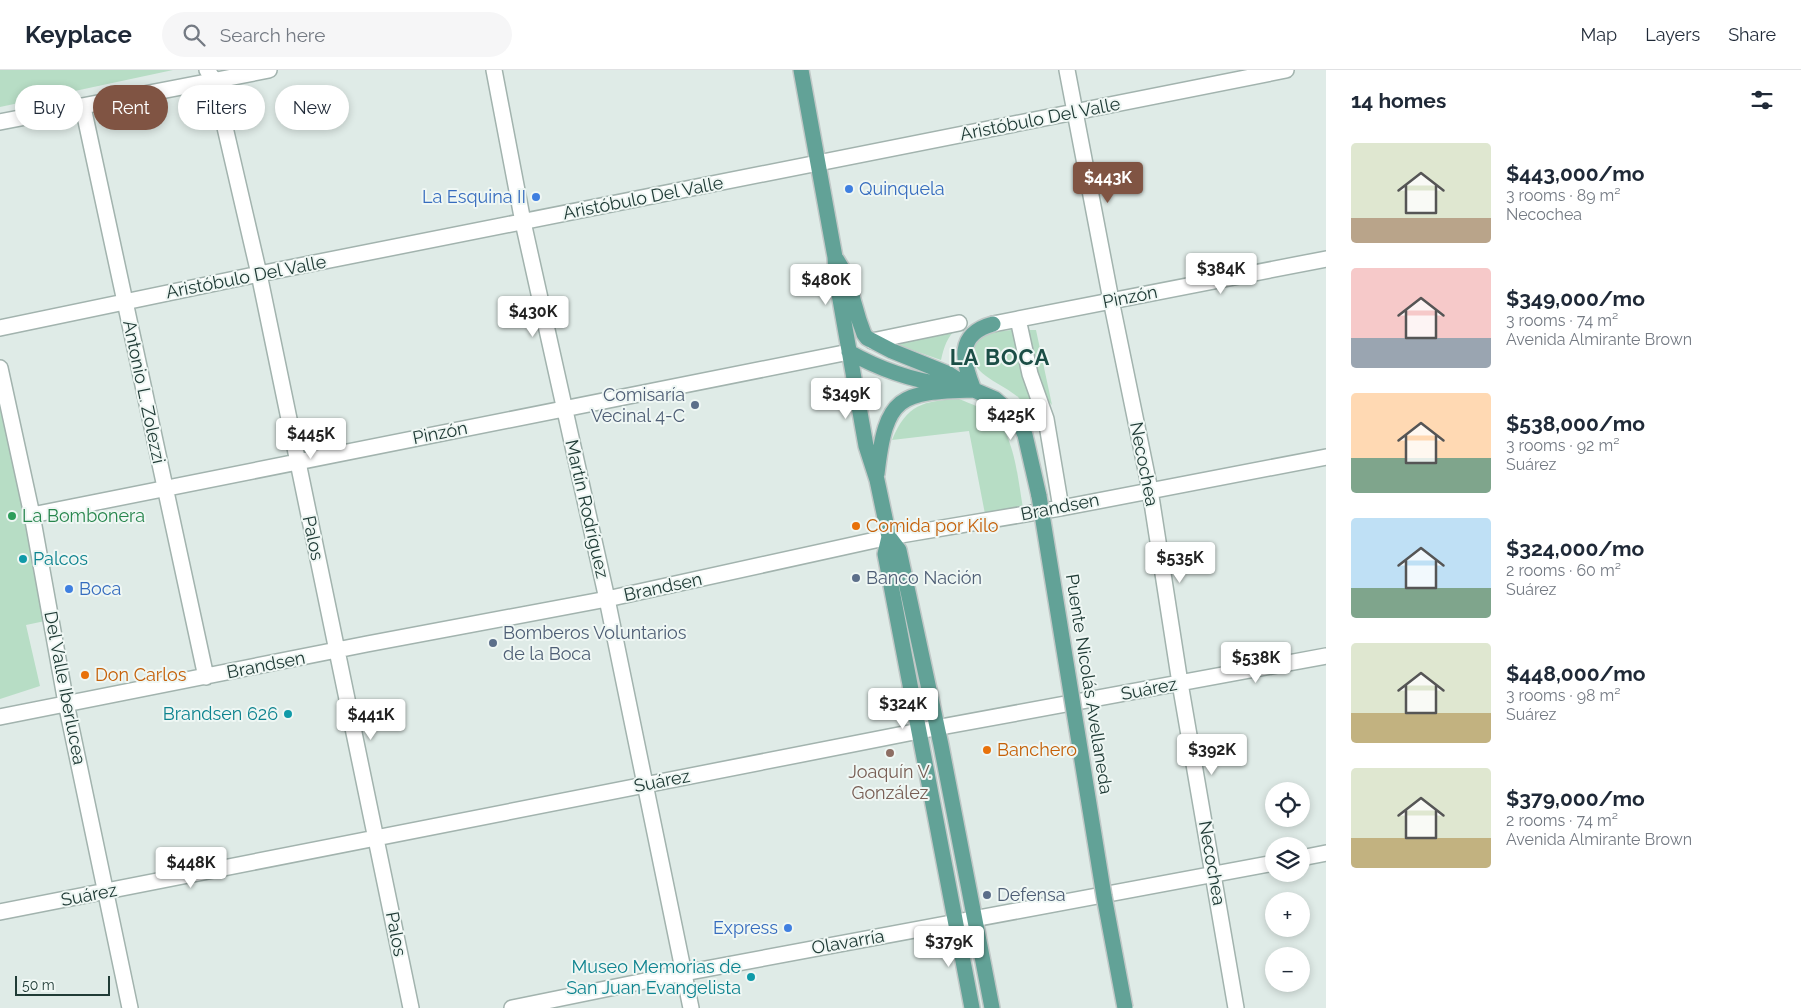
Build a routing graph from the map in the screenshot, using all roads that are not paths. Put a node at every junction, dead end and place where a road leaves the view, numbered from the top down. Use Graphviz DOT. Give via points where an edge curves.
graph roads {
  1 [pos="269,70"];
  2 [pos="494,70"];
  3 [pos="801,70"];
  4 [pos="1067,70"];
  5 [pos="1286,70"];
  6 [pos="211,75"];
  7 [pos="83,106"];
  8 [pos="1075,112"];
  9 [pos="15,119"];
  10 [pos="0,122"];
  11 [pos="817,163"];
  12 [pos="523,222"];
  13 [pos="835,257"];
  14 [pos="1326,260"];
  15 [pos="259,274"];
  16 [pos="1111,300"];
  17 [pos="125,302"];
  18 [pos="1018,319"];
  19 [pos="959,323"];
  20 [pos="994,324"];
  21 [pos="0,328"];
  22 [pos="872,342"];
  23 [pos="849,352"];
  24 [pos="0,368"];
  25 [pos="974,390"];
  26 [pos="564,408"];
  27 [pos="1326,457"];
  28 [pos="296,462"];
  29 [pos="877,480"];
  30 [pos="165,488"];
  31 [pos="1150,490"];
  32 [pos="1061,508"];
  33 [pos="32,515"];
  34 [pos="889,538"];
  35 [pos="607,599"];
  36 [pos="337,650"];
  37 [pos="1326,656"];
  38 [pos="206,677"];
  39 [pos="1180,683"];
  40 [pos="66,703"];
  41 [pos="0,716"];
  42 [pos="937,728"];
  43 [pos="918,731"];
  44 [pos="645,784"];
  45 [pos="376,838"];
  46 [pos="1326,853"];
  47 [pos="1310,856"];
  48 [pos="1265,865"];
  49 [pos="1214,874"];
  50 [pos="107,891"];
  51 [pos="0,912"];
  52 [pos="974,918"];
  53 [pos="956,922"];
  54 [pos="684,973"];
  55 [pos="130,1008"];
  56 [pos="410,1008"];
  57 [pos="512,1008"];
  58 [pos="691,1008"];
  59 [pos="972,1008"];
  60 [pos="992,1008"];
  61 [pos="1125,1008"];
  62 [pos="1236,1008"];
  1 -- 6 [label="street"];
  2 -- 12 [label="street, Martín Rodríguez"];
  3 -- 11 [label="main road"];
  4 -- 8 [label="street, Necochea"];
  5 -- 8 [label="street, Aristóbulo Del Valle"];
  6 -- 7 [label="street"];
  6 -- 15 [label="street, Palos"];
  7 -- 17 [label="street, Antonio L. Zolezzi"];
  8 -- 11 [label="street, Aristóbulo Del Valle"];
  8 -- 16 [label="street, Necochea"];
  9 -- 10 [label="street"];
  11 -- 12 [label="street, Aristóbulo Del Valle"];
  11 -- 13 [label="main road"];
  12 -- 15 [label="street, Aristóbulo Del Valle"];
  12 -- 26 [label="street, Martín Rodríguez"];
  13 -- 22 [label="main road" via="846,276 864,334"];
  13 -- 23 [label="main road"];
  14 -- 16 [label="street, Pinzón"];
  15 -- 17 [label="street, Aristóbulo Del Valle"];
  15 -- 28 [label="street, Palos"];
  16 -- 18 [label="street, Pinzón"];
  16 -- 31 [label="street, Necochea"];
  17 -- 21 [label="street, Aristóbulo Del Valle"];
  17 -- 30 [label="street, Antonio L. Zolezzi"];
  18 -- 20 [label="street, Pinzón"];
  18 -- 32 [label="street" via="1030,374 1046,419"];
  19 -- 22 [label="street"];
  20 -- 25 [label="main road" via="976,332 966,345 964,354"];
  22 -- 25 [label="main road, Puente Nicolás Avellaneda" via="949,374"];
  23 -- 25 [label="main road, Puente Nicolás Avellaneda" via="888,371"];
  23 -- 26 [label="street, Pinzón"];
  23 -- 29 [label="main road" via="866,446"];
  24 -- 33 [label="street, Del Valle Iberlucea"];
  25 -- 29 [label="main road" via="934,391 913,395 900,403 886,427"];
  25 -- 61 [label="main road, Puente Nicolás Avellaneda, bridge" via="1005,406 1021,426 1029,449"];
  26 -- 28 [label="street, Pinzón"];
  26 -- 35 [label="street, Martín Rodríguez"];
  27 -- 31 [label="street, Brandsen"];
  28 -- 30 [label="street, Pinzón"];
  28 -- 36 [label="street, Palos"];
  29 -- 34 [label="main road"];
  30 -- 33 [label="street, Pinzón"];
  30 -- 38 [label="street, Antonio L. Zolezzi"];
  31 -- 32 [label="street, Brandsen"];
  31 -- 39 [label="street, Necochea"];
  32 -- 34 [label="street, Brandsen"];
  33 -- 40 [label="street, Del Valle Iberlucea"];
  34 -- 35 [label="street, Brandsen"];
  34 -- 42 [label="main road" via="899,550"];
  34 -- 43 [label="main road" via="885,554"];
  35 -- 36 [label="street, Brandsen"];
  35 -- 44 [label="street, Martín Rodríguez"];
  36 -- 38 [label="street, Brandsen"];
  36 -- 45 [label="street, Palos"];
  37 -- 39 [label="street, Suárez"];
  38 -- 40 [label="street, Brandsen"];
  39 -- 42 [label="street, Suárez"];
  39 -- 49 [label="street, Necochea"];
  40 -- 41 [label="street, Brandsen"];
  40 -- 50 [label="street, Del Valle Iberlucea"];
  42 -- 43 [label="street, Suárez"];
  42 -- 52 [label="main road"];
  43 -- 44 [label="street, Suárez"];
  43 -- 53 [label="main road"];
  44 -- 45 [label="street, Suárez"];
  44 -- 54 [label="street, Martín Rodríguez"];
  45 -- 50 [label="street, Suárez"];
  45 -- 56 [label="street, Palos"];
  46 -- 47 [label="street"];
  48 -- 49 [label="street, Olavarría"];
  49 -- 52 [label="street, Olavarría"];
  49 -- 62 [label="street, Necochea"];
  50 -- 51 [label="street, Suárez"];
  50 -- 55 [label="street, Del Valle Iberlucea"];
  52 -- 53 [label="street, Olavarría"];
  52 -- 60 [label="main road"];
  53 -- 54 [label="street, Olavarría"];
  53 -- 59 [label="main road"];
  54 -- 57 [label="street, Olavarría"];
  54 -- 58 [label="street, Martín Rodríguez"];
}
